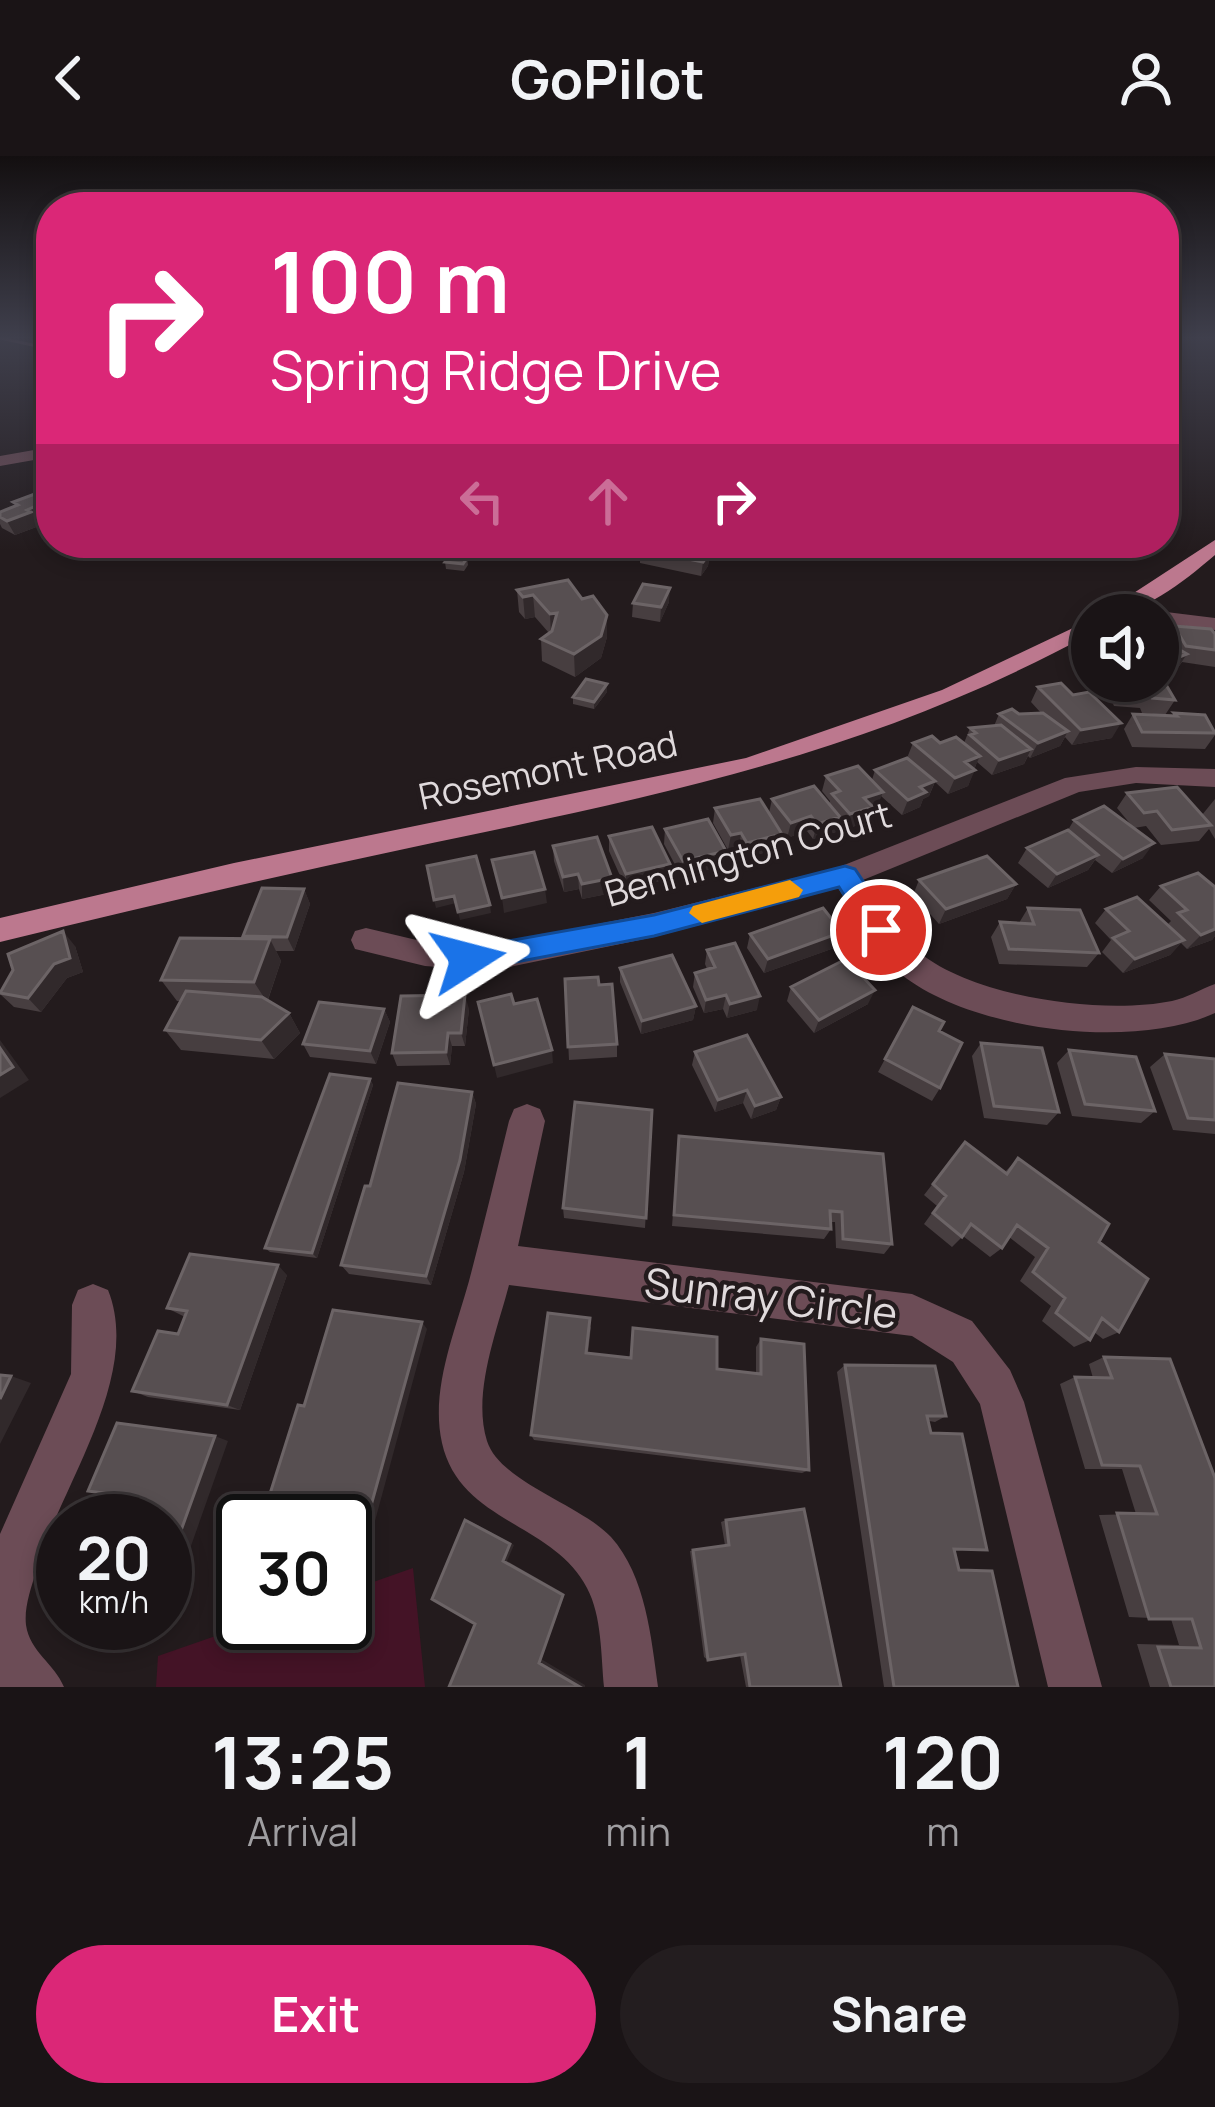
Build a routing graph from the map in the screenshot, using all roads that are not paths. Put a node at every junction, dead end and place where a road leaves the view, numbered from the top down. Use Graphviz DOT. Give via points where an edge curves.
graph roads {
  1 [pos="36,455"];
  2 [pos="0,461"];
  3 [pos="1215,546"];
  4 [pos="1146,594"];
  5 [pos="1179,619"];
  6 [pos="1215,624"];
  7 [pos="1071,636"];
  8 [pos="1215,778"];
  9 [pos="845,876"];
  10 [pos="0,930"];
  11 [pos="366,940"];
  12 [pos="1215,998"];
  13 [pos="527,1121"];
  14 [pos="494,1263"];
  15 [pos="93,1305"];
  16 [pos="0,1612"];
  17 [pos="37,1687"];
  18 [pos="631,1687"];
  19 [pos="1075,1687"];
  1 -- 2 [label="street"];
  3 -- 4 [label="main road"];
  5 -- 6 [label="street"];
  7 -- 10 [label="main road, Rosemont Road" via="947,700 781,757"];
  8 -- 9 [label="street, Bennington Court" via="1074,784"];
  9 -- 11 [label="street, Bennington Court" via="490,958"];
  9 -- 12 [label="street" via="912,965 982,1001 1147,1019"];
  13 -- 14 [label="street"];
  14 -- 18 [label="street" via="461,1414 464,1443 476,1472 501,1496 554,1522 598,1558 624,1631"];
  14 -- 19 [label="street, Sunray Circle" via="912,1315 963,1339 1002,1402"];
  15 -- 16 [label="street" via="93,1376 16,1552"];
  16 -- 17 [label="street" via="14,1667"];
}
